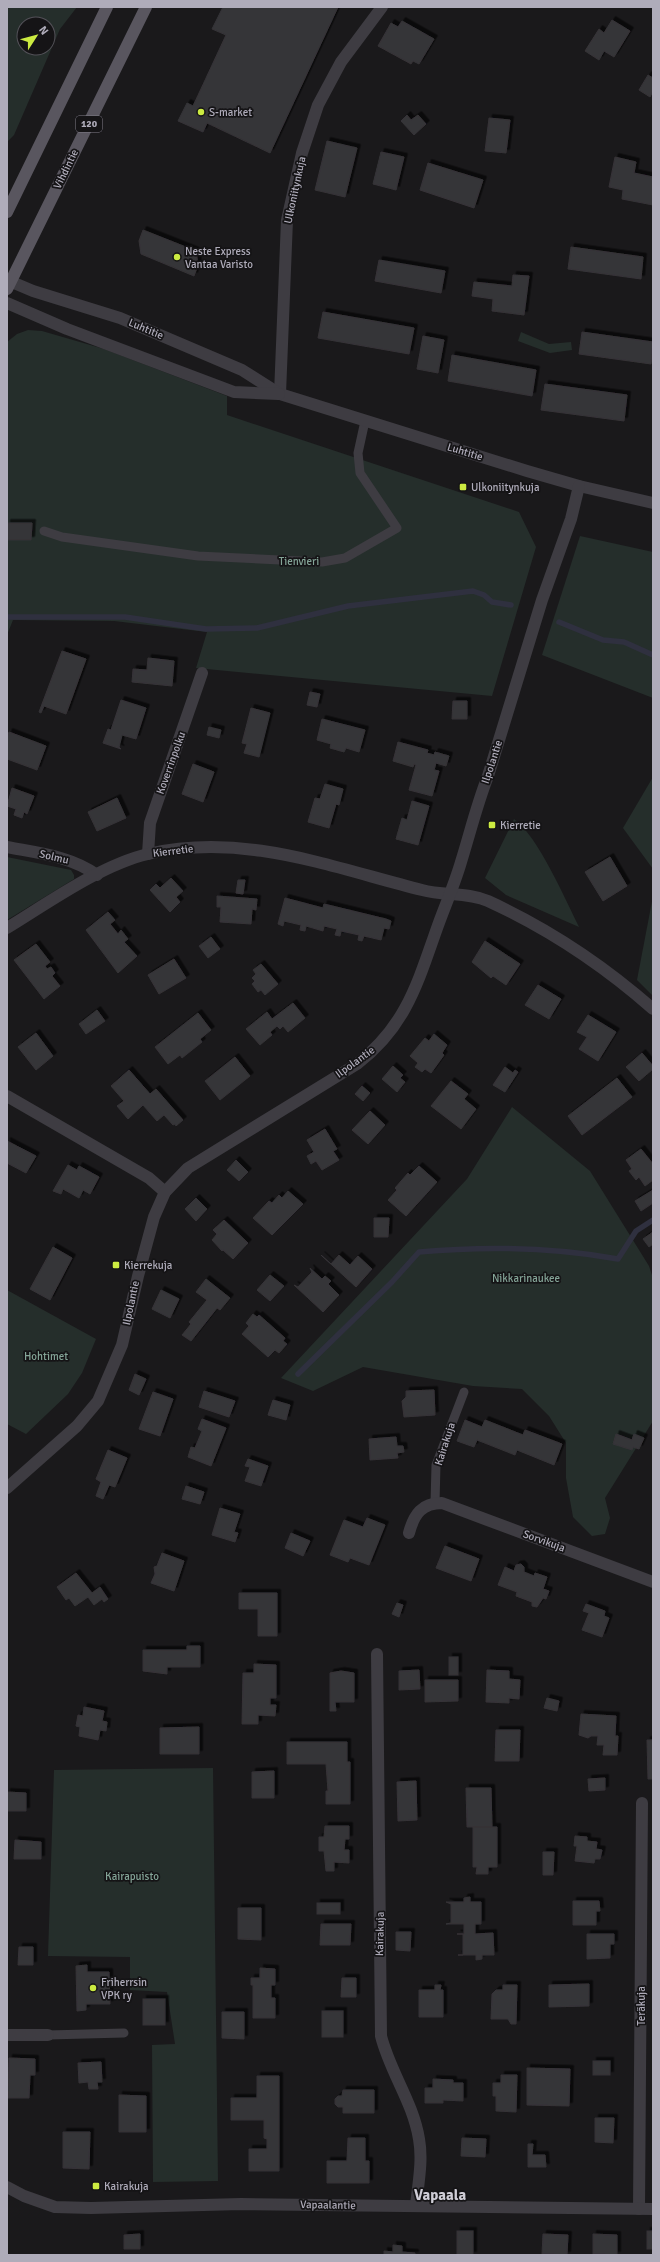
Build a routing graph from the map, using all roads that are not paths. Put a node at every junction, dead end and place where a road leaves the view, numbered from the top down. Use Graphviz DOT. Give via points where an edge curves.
graph roads {
  1 [pos="107,7"];
  2 [pos="146,7"];
  3 [pos="382,7"];
  4 [pos="7,212"];
  5 [pos="8,283"];
  6 [pos="7,303"];
  7 [pos="280,394"];
  8 [pos="366,421"];
  9 [pos="579,486"];
  10 [pos="653,503"];
  11 [pos="44,531"];
  12 [pos="202,673"];
  13 [pos="7,847"];
  14 [pos="148,854"];
  15 [pos="97,875"];
  16 [pos="449,895"];
  17 [pos="7,928"];
  18 [pos="653,1009"];
  19 [pos="7,1096"];
  20 [pos="165,1192"];
  21 [pos="464,1392"];
  22 [pos="7,1488"];
  23 [pos="435,1503"];
  24 [pos="409,1533"];
  25 [pos="653,1582"];
  26 [pos="377,1654"];
  27 [pos="642,1803"];
  28 [pos="124,2033"];
  29 [pos="7,2035"];
  30 [pos="48,2035"];
  31 [pos="7,2187"];
  32 [pos="416,2206"];
  33 [pos="639,2209"];
  34 [pos="653,2209"];
  1 -- 4 [label="main road"];
  2 -- 5 [label="main road, Vihdintie / 120"];
  3 -- 7 [label="street, Ulkoniitynkuja" via="342,62 318,105 302,153 287,220"];
  5 -- 7 [label="street, Luhtitie" via="127,321 242,370"];
  6 -- 7 [label="street, Luhtitie" via="67,329 234,392"];
  7 -- 8 [label="street, Luhtitie"];
  8 -- 9 [label="street, Luhtitie"];
  8 -- 11 [label="lane" via="358,454 360,474 397,528 344,558 322,562 198,556 62,537"];
  9 -- 10 [label="street, Luhtitie"];
  9 -- 16 [label="street, Ilpolantie" via="571,519 542,600"];
  12 -- 14 [label="street, Koverrinpolku" via="150,823"];
  13 -- 15 [label="street, Solmu" via="67,859"];
  14 -- 15 [label="street, Kierretie"];
  14 -- 16 [label="street, Kierretie" via="221,846 259,849 343,867 423,891"];
  15 -- 17 [label="street, Kierretie"];
  16 -- 18 [label="street, Kierretie" via="474,896 533,922 576,948 616,977"];
  16 -- 20 [label="street, Ilpolantie" via="414,993 392,1031 375,1050 357,1064 188,1168"];
  19 -- 20 [label="street" via="149,1178"];
  20 -- 22 [label="street, Ilpolantie" via="150,1232 122,1345 98,1401 77,1426"];
  21 -- 23 [label="lane, Kairakuja" via="436,1465"];
  23 -- 24 [label="street" via="419,1510 412,1520"];
  23 -- 25 [label="street, Sorvikuja" via="446,1504"];
  26 -- 32 [label="street, Kairakuja" via="381,2036 386,2056 408,2099 419,2139 421,2160"];
  27 -- 33 [label="street, Teräkuja"];
  28 -- 30 [label="lane"];
  29 -- 30 [label="street"];
  31 -- 32 [label="street, Vapaalantie" via="55,2207 240,2204"];
  32 -- 33 [label="street, Vapaalantie"];
  33 -- 34 [label="street, Vapaalantie"];
}
